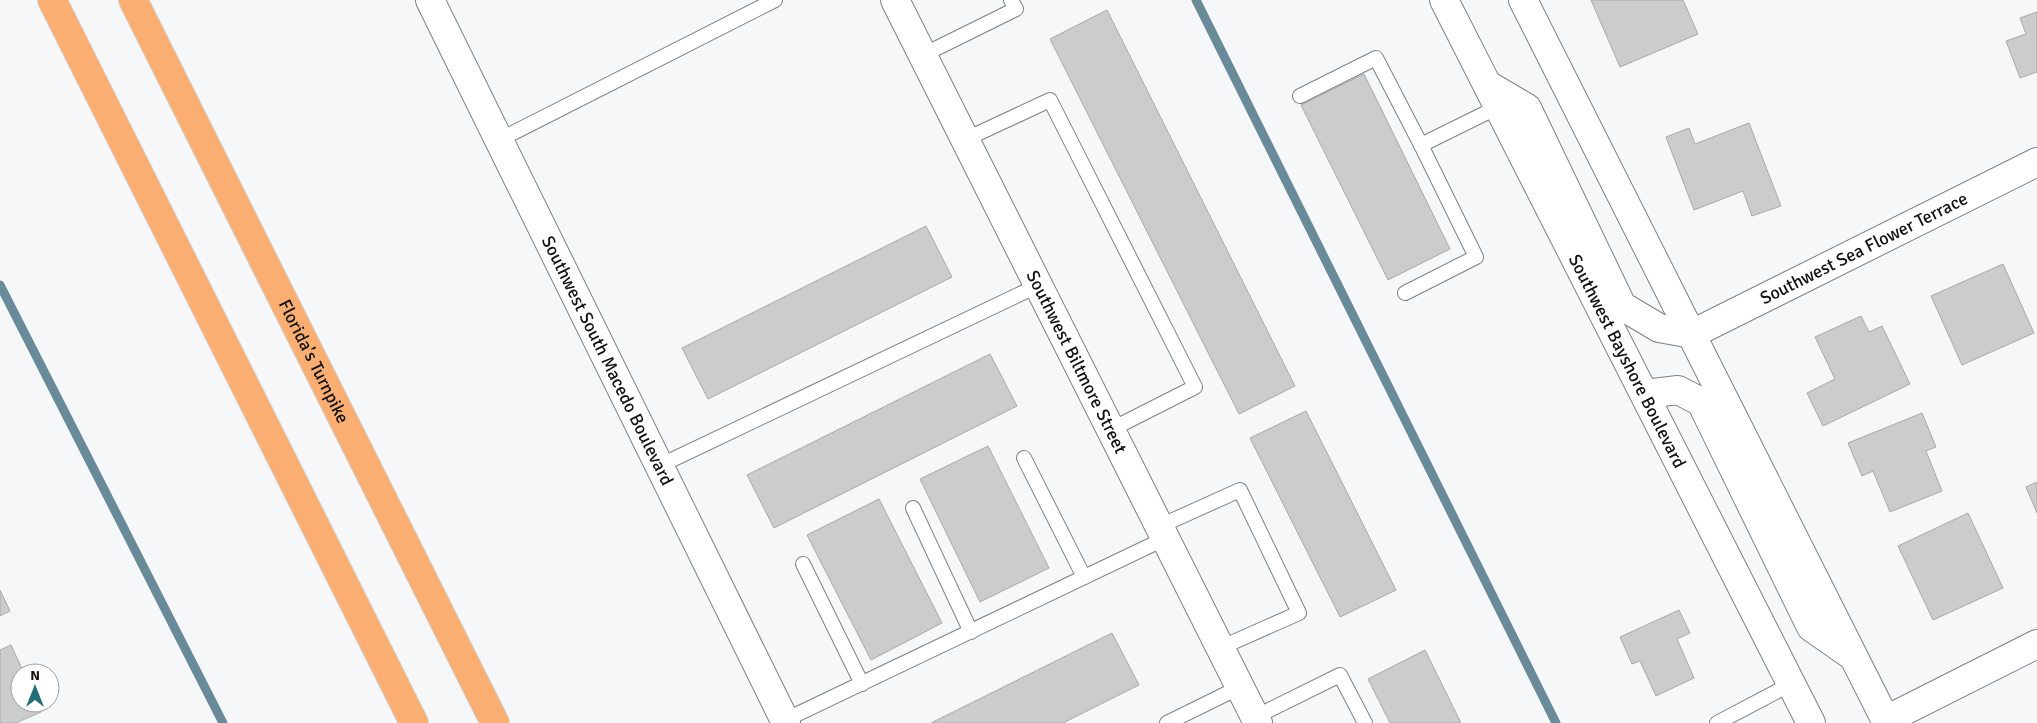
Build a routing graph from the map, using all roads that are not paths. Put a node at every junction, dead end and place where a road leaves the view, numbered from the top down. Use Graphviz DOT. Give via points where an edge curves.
graph roads {
  1 [pos="52,0"];
  2 [pos="133,0"];
  3 [pos="430,0"];
  4 [pos="775,0"];
  5 [pos="895,0"];
  6 [pos="1012,0"];
  7 [pos="1444,0"];
  8 [pos="1523,0"];
  9 [pos="923,55"];
  10 [pos="1300,96"];
  11 [pos="1493,96"];
  12 [pos="498,140"];
  13 [pos="964,140"];
  14 [pos="1421,145"];
  15 [pos="2037,162"];
  16 [pos="1039,285"];
  17 [pos="1405,293"];
  18 [pos="1692,334"];
  19 [pos="1645,394"];
  20 [pos="1112,429"];
  21 [pos="1024,458"];
  22 [pos="659,466"];
  23 [pos="913,508"];
  24 [pos="1163,532"];
  25 [pos="803,564"];
  26 [pos="1084,577"];
  27 [pos="971,632"];
  28 [pos="2037,644"];
  29 [pos="1220,648"];
  30 [pos="1854,657"];
  31 [pos="862,684"];
  32 [pos="1791,684"];
  33 [pos="1240,687"];
  34 [pos="1256,720"];
  35 [pos="1886,721"];
  36 [pos="786,722"];
  37 [pos="414,723"];
  38 [pos="496,723"];
  39 [pos="1167,723"];
  40 [pos="1365,723"];
  41 [pos="1717,723"];
  42 [pos="1811,723"];
  1 -- 37 [label="highway"];
  2 -- 38 [label="highway, Florida's Turnpike"];
  3 -- 12 [label="main road, Southwest South Macedo Boulevard"];
  4 -- 12 [label="lane"];
  5 -- 9 [label="main road, Southwest Biltmore Street"];
  6 -- 9 [label="lane" via="1016,9"];
  7 -- 11 [label="main road, Southwest Bayshore Boulevard"];
  8 -- 18 [label="main road"];
  9 -- 13 [label="main road, Southwest Biltmore Street"];
  10 -- 14 [label="lane" via="1376,58"];
  11 -- 14 [label="lane"];
  11 -- 18 [label="main road" via="1527,108 1622,306 1659,328"];
  11 -- 19 [label="main road, Southwest Bayshore Boulevard"];
  12 -- 22 [label="main road, Southwest South Macedo Boulevard"];
  13 -- 16 [label="main road, Southwest Biltmore Street"];
  13 -- 20 [label="lane" via="1050,100 1196,387"];
  14 -- 17 [label="lane" via="1476,257"];
  15 -- 18 [label="main road, Southwest Sea Flower Terrace"];
  16 -- 20 [label="main road, Southwest Biltmore Street"];
  16 -- 22 [label="lane"];
  18 -- 30 [label="main road"];
  19 -- 30 [label="main road" via="1678,390 1701,402 1811,626"];
  19 -- 32 [label="main road, Southwest Bayshore Boulevard"];
  20 -- 24 [label="main road, Southwest Biltmore Street"];
  21 -- 26 [label="lane"];
  22 -- 36 [label="main road, Southwest South Macedo Boulevard"];
  23 -- 27 [label="lane"];
  24 -- 26 [label="lane"];
  24 -- 29 [label="main road, Southwest Biltmore Street"];
  24 -- 29 [label="lane" via="1240,490 1299,613"];
  25 -- 31 [label="lane"];
  26 -- 27 [label="lane"];
  27 -- 31 [label="lane"];
  28 -- 35 [label="main road"];
  29 -- 33 [label="main road, Southwest Biltmore Street"];
  30 -- 35 [label="main road"];
  31 -- 36 [label="lane"];
  32 -- 41 [label="lane"];
  32 -- 42 [label="main road, Southwest Bayshore Boulevard"];
  33 -- 34 [label="main road, Southwest Biltmore Street"];
  33 -- 39 [label="lane"];
  34 -- 40 [label="lane" via="1340,675"];
}
